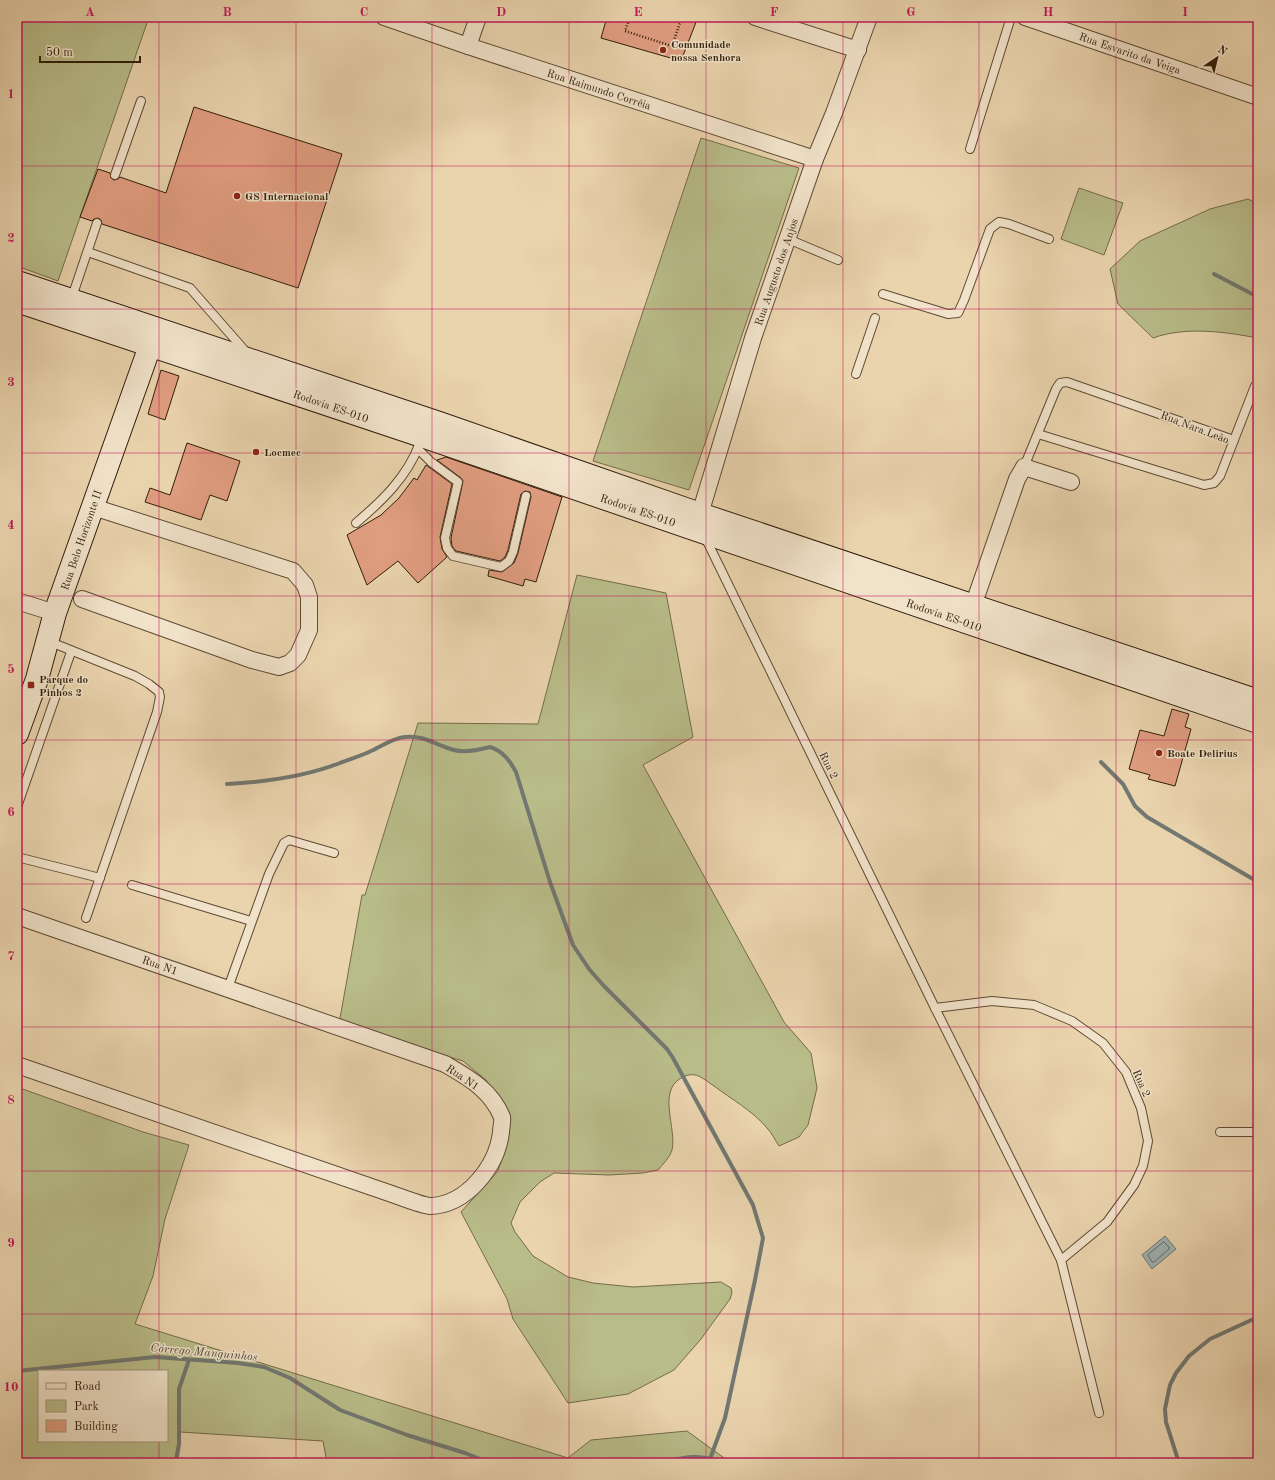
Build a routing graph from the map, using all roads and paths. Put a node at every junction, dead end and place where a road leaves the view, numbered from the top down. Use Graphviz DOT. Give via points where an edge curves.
graph roads {
  1 [pos="384,17"];
  2 [pos="478,17"];
  3 [pos="630,17"];
  4 [pos="682,17"];
  5 [pos="755,17"];
  6 [pos="869,17"];
  7 [pos="1011,17"];
  8 [pos="1025,17"];
  9 [pos="468,46"];
  10 [pos="858,50"];
  11 [pos="1258,96"];
  12 [pos="141,101"];
  13 [pos="970,149"];
  14 [pos="815,158"];
  15 [pos="115,175"];
  16 [pos="97,223"];
  17 [pos="788,239"];
  18 [pos="1049,239"];
  19 [pos="88,252"];
  20 [pos="838,260"];
  21 [pos="17,282"];
  22 [pos="883,294"];
  23 [pos="71,300"];
  24 [pos="17,301"];
  25 [pos="875,318"];
  26 [pos="150,346"];
  27 [pos="253,361"];
  28 [pos="856,374"];
  29 [pos="1255,386"];
  30 [pos="1038,434"];
  31 [pos="1234,440"];
  32 [pos="420,443"];
  33 [pos="1024,467"];
  34 [pos="1070,482"];
  35 [pos="526,496"];
  36 [pos="94,507"];
  37 [pos="356,523"];
  38 [pos="701,523"];
  39 [pos="82,599"];
  40 [pos="17,600"];
  41 [pos="974,606"];
  42 [pos="55,613"];
  43 [pos="48,641"];
  44 [pos="71,652"];
  45 [pos="1258,701"];
  46 [pos="1249,719"];
  47 [pos="1258,731"];
  48 [pos="17,734"];
  49 [pos="17,807"];
  50 [pos="334,853"];
  51 [pos="17,857"];
  52 [pos="100,878"];
  53 [pos="132,885"];
  54 [pos="17,916"];
  55 [pos="86,918"];
  56 [pos="251,921"];
  57 [pos="228,988"];
  58 [pos="935,1008"];
  59 [pos="17,1065"];
  60 [pos="1220,1132"];
  61 [pos="1258,1132"];
  62 [pos="1061,1260"];
  63 [pos="1099,1413"];
  1 -- 9 [label="street, Rua Raimundo Corrêia"];
  2 -- 9 [label="street"];
  3 -- 4 [label="path" via="626,31 672,46"];
  5 -- 10 [label="street"];
  6 -- 10 [label="street, Rua Augusto dos Anjos"];
  7 -- 13 [label="lane"];
  8 -- 11 [label="street, Rua Esvarito da Veiga"];
  9 -- 14 [label="street, Rua Raimundo Corrêia"];
  10 -- 14 [label="street, Rua Augusto dos Anjos"];
  12 -- 15 [label="lane"];
  14 -- 17 [label="street, Rua Augusto dos Anjos"];
  16 -- 19 [label="lane"];
  17 -- 20 [label="lane"];
  17 -- 38 [label="street, Rua Augusto dos Anjos" via="753,338"];
  18 -- 22 [label="lane" via="999,222 990,229 958,313 948,314"];
  19 -- 23 [label="lane"];
  19 -- 27 [label="lane" via="190,288"];
  21 -- 23 [label="main road, Rodovia ES-010"];
  23 -- 27 [label="main road, Rodovia ES-010"];
  24 -- 26 [label="main road, Rodovia ES-010"];
  25 -- 28 [label="lane"];
  26 -- 32 [label="main road, Rodovia ES-010"];
  26 -- 36 [label="main road, Rua Belo Horizonte II"];
  27 -- 38 [label="main road, Rodovia ES-010" via="446,425"];
  29 -- 31 [label="lane"];
  30 -- 31 [label="lane, Rua Nara Leão" via="1204,485 1214,484 1220,476"];
  30 -- 31 [label="lane, Rua Nara Leão" via="1056,389 1060,383 1067,382"];
  30 -- 33 [label="lane, Rua Nara Leão"];
  32 -- 35 [label="lane" via="431,462 458,482 444,538 453,556 500,567 508,561 513,552"];
  32 -- 37 [label="lane" via="395,485"];
  32 -- 38 [label="main road, Rodovia ES-010"];
  33 -- 34 [label="street"];
  33 -- 41 [label="street, Rua Nara Leão" via="1017,479"];
  36 -- 39 [label="street" via="293,571 305,585 309,597 309,630 298,655 290,663 279,667 252,660"];
  36 -- 42 [label="main road, Rua Belo Horizonte II"];
  38 -- 41 [label="main road, Rodovia ES-010"];
  38 -- 46 [label="main road, Rodovia ES-010" via="1026,644"];
  38 -- 58 [label="lane, Rua 2"];
  40 -- 42 [label="street"];
  41 -- 45 [label="main road, Rodovia ES-010"];
  42 -- 43 [label="main road, Rua Belo Horizonte II"];
  43 -- 44 [label="lane"];
  43 -- 48 [label="main road, Rua Belo Horizonte II"];
  44 -- 49 [label="lane"];
  44 -- 52 [label="lane" via="135,676 149,684 160,697"];
  46 -- 47 [label="main road"];
  50 -- 56 [label="lane" via="286,840 269,874"];
  51 -- 52 [label="lane"];
  52 -- 55 [label="lane"];
  53 -- 56 [label="lane"];
  54 -- 57 [label="street, Rua N1"];
  56 -- 57 [label="lane"];
  57 -- 59 [label="street, Rua N1" via="445,1064 477,1083 491,1098 502,1118 500,1138 494,1156 475,1186 452,1201 430,1206"];
  58 -- 62 [label="lane, Rua 2"];
  58 -- 62 [label="lane, Rua 2" via="992,1001 1034,1006 1072,1021 1103,1043 1126,1072 1141,1108 1148,1140 1143,1166 1134,1185 1107,1222"];
  60 -- 61 [label="lane"];
  62 -- 63 [label="lane, Rua 2"];
}
